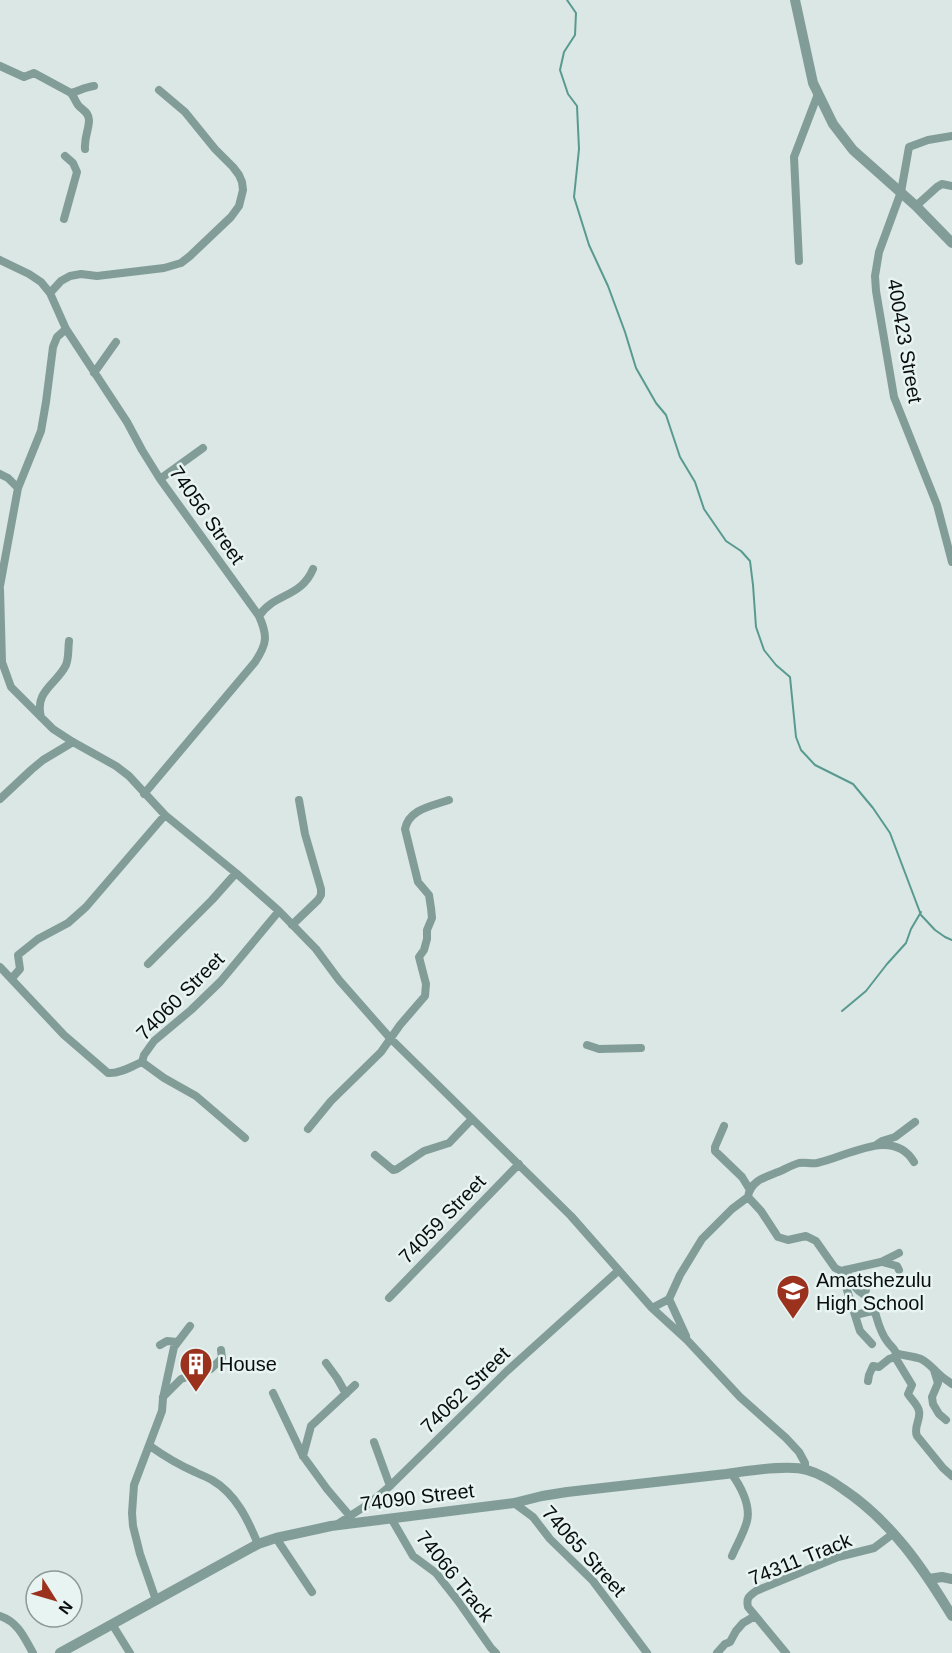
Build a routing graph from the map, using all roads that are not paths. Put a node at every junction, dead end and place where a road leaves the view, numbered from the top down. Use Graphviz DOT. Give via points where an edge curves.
graph roads {
  1 [pos="795,0"];
  2 [pos="0,66"];
  3 [pos="94,86"];
  4 [pos="159,90"];
  5 [pos="71,93"];
  6 [pos="818,94"];
  7 [pos="952,136"];
  8 [pos="85,149"];
  9 [pos="65,156"];
  10 [pos="952,186"];
  11 [pos="901,192"];
  12 [pos="916,206"];
  13 [pos="64,219"];
  14 [pos="952,243"];
  15 [pos="0,260"];
  16 [pos="799,261"];
  17 [pos="50,292"];
  18 [pos="66,330"];
  19 [pos="116,342"];
  20 [pos="94,373"];
  21 [pos="203,448"];
  22 [pos="0,474"];
  23 [pos="160,479"];
  24 [pos="18,488"];
  25 [pos="10,531"];
  26 [pos="0,535"];
  27 [pos="952,562"];
  28 [pos="313,569"];
  29 [pos="0,587"];
  30 [pos="259,616"];
  31 [pos="69,640"];
  32 [pos="41,717"];
  33 [pos="73,742"];
  34 [pos="144,794"];
  35 [pos="0,799"];
  36 [pos="299,800"];
  37 [pos="449,800"];
  38 [pos="165,815"];
  39 [pos="236,873"];
  40 [pos="279,911"];
  41 [pos="292,925"];
  42 [pos="148,964"];
  43 [pos="0,967"];
  44 [pos="12,978"];
  45 [pos="390,1038"];
  46 [pos="587,1045"];
  47 [pos="641,1048"];
  48 [pos="142,1062"];
  49 [pos="472,1119"];
  50 [pos="915,1122"];
  51 [pos="724,1126"];
  52 [pos="308,1129"];
  53 [pos="245,1138"];
  54 [pos="876,1145"];
  55 [pos="375,1155"];
  56 [pos="914,1162"];
  57 [pos="519,1164"];
  58 [pos="749,1194"];
  59 [pos="898,1253"];
  60 [pos="881,1262"];
  61 [pos="843,1270"];
  62 [pos="899,1270"];
  63 [pos="618,1271"];
  64 [pos="864,1283"];
  65 [pos="389,1298"];
  66 [pos="669,1299"];
  67 [pos="652,1308"];
  68 [pos="855,1315"];
  69 [pos="190,1326"];
  70 [pos="687,1340"];
  71 [pos="177,1342"];
  72 [pos="872,1344"];
  73 [pos="160,1345"];
  74 [pos="223,1353"];
  75 [pos="896,1355"];
  76 [pos="326,1363"];
  77 [pos="933,1367"];
  78 [pos="868,1381"];
  79 [pos="937,1384"];
  80 [pos="951,1384"];
  81 [pos="355,1385"];
  82 [pos="273,1394"];
  83 [pos="346,1394"];
  84 [pos="163,1398"];
  85 [pos="946,1420"];
  86 [pos="374,1442"];
  87 [pos="150,1446"];
  88 [pos="303,1456"];
  89 [pos="805,1469"];
  90 [pos="731,1473"];
  91 [pos="952,1476"];
  92 [pos="390,1486"];
  93 [pos="370,1503"];
  94 [pos="514,1503"];
  95 [pos="349,1515"];
  96 [pos="391,1518"];
  97 [pos="369,1521"];
  98 [pos="332,1526"];
  99 [pos="894,1533"];
  100 [pos="276,1538"];
  101 [pos="258,1544"];
  102 [pos="732,1556"];
  103 [pos="929,1579"];
  104 [pos="952,1579"];
  105 [pos="312,1592"];
  106 [pos="156,1600"];
  107 [pos="0,1616"];
  108 [pos="755,1616"];
  109 [pos="952,1616"];
  110 [pos="112,1624"];
  111 [pos="33,1653"];
  112 [pos="60,1653"];
  113 [pos="130,1653"];
  114 [pos="496,1653"];
  115 [pos="647,1653"];
  116 [pos="717,1653"];
  117 [pos="786,1653"];
  1 -- 6 [label="street"];
  2 -- 5 [label="street" via="24,77 34,73"];
  3 -- 5 [label="street"];
  4 -- 17 [label="street" via="185,112 239,175 243,190 239,206 181,263 97,276 70,276"];
  5 -- 8 [label="street" via="88,115"];
  6 -- 11 [label="street" via="833,124 854,150"];
  6 -- 16 [label="street" via="794,157"];
  7 -- 11 [label="street, 400423 Street" via="909,147"];
  9 -- 13 [label="street" via="77,172"];
  10 -- 12 [label="street" via="942,184"];
  11 -- 12 [label="street"];
  11 -- 27 [label="street, 400423 Street" via="879,252 875,276 878,308 894,397 937,506"];
  12 -- 14 [label="street"];
  15 -- 17 [label="street, 74056 Street" via="42,282"];
  17 -- 18 [label="street, 74056 Street"];
  18 -- 20 [label="street, 74056 Street"];
  18 -- 24 [label="street" via="54,341 41,431"];
  19 -- 20 [label="street"];
  20 -- 23 [label="street, 74056 Street"];
  21 -- 23 [label="street"];
  22 -- 24 [label="street"];
  23 -- 30 [label="street, 74056 Street"];
  24 -- 25 [label="street"];
  25 -- 26 [label="street"];
  25 -- 29 [label="street"];
  28 -- 30 [label="street" via="303,585 267,606"];
  29 -- 32 [label="street" via="1,651 7,678"];
  30 -- 34 [label="street, 74056 Street" via="265,644 259,657"];
  31 -- 32 [label="street" via="67,663 41,700"];
  32 -- 33 [label="street"];
  33 -- 34 [label="street" via="116,766"];
  33 -- 35 [label="street" via="37,765"];
  34 -- 38 [label="street"];
  36 -- 41 [label="street" via="321,895"];
  37 -- 45 [label="street" via="413,813 405,829 418,882 429,895 432,918 419,957 425,996"];
  38 -- 39 [label="street"];
  38 -- 44 [label="street" via="86,906 18,955 20,969"];
  39 -- 40 [label="street"];
  39 -- 42 [label="street"];
  40 -- 41 [label="street"];
  40 -- 48 [label="street, 74060 Street" via="220,982 154,1041"];
  41 -- 45 [label="street"];
  43 -- 44 [label="street"];
  44 -- 48 [label="street" via="64,1035 108,1073"];
  45 -- 49 [label="street"];
  45 -- 52 [label="street"];
  46 -- 47 [label="street" via="598,1049"];
  48 -- 53 [label="street, 74060 Street" via="196,1096"];
  49 -- 55 [label="street" via="449,1143 424,1150 397,1169"];
  49 -- 57 [label="street"];
  50 -- 54 [label="street"];
  51 -- 58 [label="street" via="715,1151 742,1177"];
  54 -- 56 [label="street" via="899,1147"];
  54 -- 58 [label="street" via="816,1163 796,1164 759,1179"];
  57 -- 63 [label="street"];
  57 -- 65 [label="street, 74059 Street"];
  58 -- 61 [label="street" via="778,1237 788,1240 806,1236 816,1241 835,1268"];
  58 -- 66 [label="street" via="702,1239"];
  59 -- 60 [label="street"];
  60 -- 61 [label="street"];
  60 -- 62 [label="street"];
  61 -- 64 [label="street" via="863,1294"];
  61 -- 68 [label="street"];
  63 -- 67 [label="street"];
  63 -- 92 [label="street, 74062 Street" via="507,1371"];
  66 -- 67 [label="street"];
  66 -- 70 [label="street"];
  67 -- 70 [label="street"];
  68 -- 72 [label="street" via="860,1331"];
  68 -- 75 [label="street" via="874,1312"];
  69 -- 71 [label="street"];
  70 -- 89 [label="street" via="799,1452"];
  71 -- 73 [label="street"];
  71 -- 84 [label="street"];
  74 -- 84 [label="street" via="211,1369 181,1378"];
  75 -- 77 [label="street" via="920,1359"];
  75 -- 78 [label="street" via="879,1367 873,1366"];
  75 -- 91 [label="street" via="912,1385 908,1394 919,1409 917,1436"];
  76 -- 83 [label="street"];
  77 -- 79 [label="street"];
  77 -- 80 [label="street"];
  79 -- 80 [label="street"];
  79 -- 85 [label="street" via="933,1404"];
  81 -- 83 [label="street"];
  82 -- 88 [label="street"];
  83 -- 88 [label="street" via="310,1426"];
  84 -- 87 [label="street"];
  86 -- 92 [label="street"];
  87 -- 101 [label="street" via="222,1487 246,1517"];
  87 -- 106 [label="street" via="134,1485 132,1513 140,1554"];
  88 -- 95 [label="street"];
  89 -- 90 [label="street, 74090 Street"];
  89 -- 99 [label="street" via="853,1496"];
  90 -- 94 [label="street, 74090 Street" via="567,1492"];
  90 -- 102 [label="street" via="740,1485 748,1518"];
  92 -- 93 [label="street, 74062 Street"];
  93 -- 95 [label="street, 74062 Street"];
  93 -- 97 [label="street"];
  94 -- 96 [label="street, 74090 Street"];
  94 -- 115 [label="street, 74065 Street" via="533,1517 549,1539 593,1581"];
  95 -- 98 [label="street, 74062 Street"];
  96 -- 97 [label="street, 74090 Street"];
  96 -- 114 [label="street, 74066 Track" via="413,1556 436,1573"];
  97 -- 98 [label="street, 74090 Street"];
  98 -- 100 [label="street, 74090 Street"];
  99 -- 103 [label="street"];
  99 -- 108 [label="street, 74311 Track" via="874,1548 837,1557 748,1596 748,1606"];
  100 -- 101 [label="street, 74090 Street"];
  100 -- 105 [label="street"];
  101 -- 106 [label="street, 74090 Street"];
  103 -- 104 [label="street"];
  103 -- 109 [label="street"];
  106 -- 110 [label="street, 74090 Street"];
  107 -- 111 [label="street" via="17,1626"];
  108 -- 116 [label="street" via="743,1623"];
  108 -- 117 [label="street, 74311 Track"];
  110 -- 112 [label="street, 74090 Street"];
  110 -- 113 [label="street"];
}
